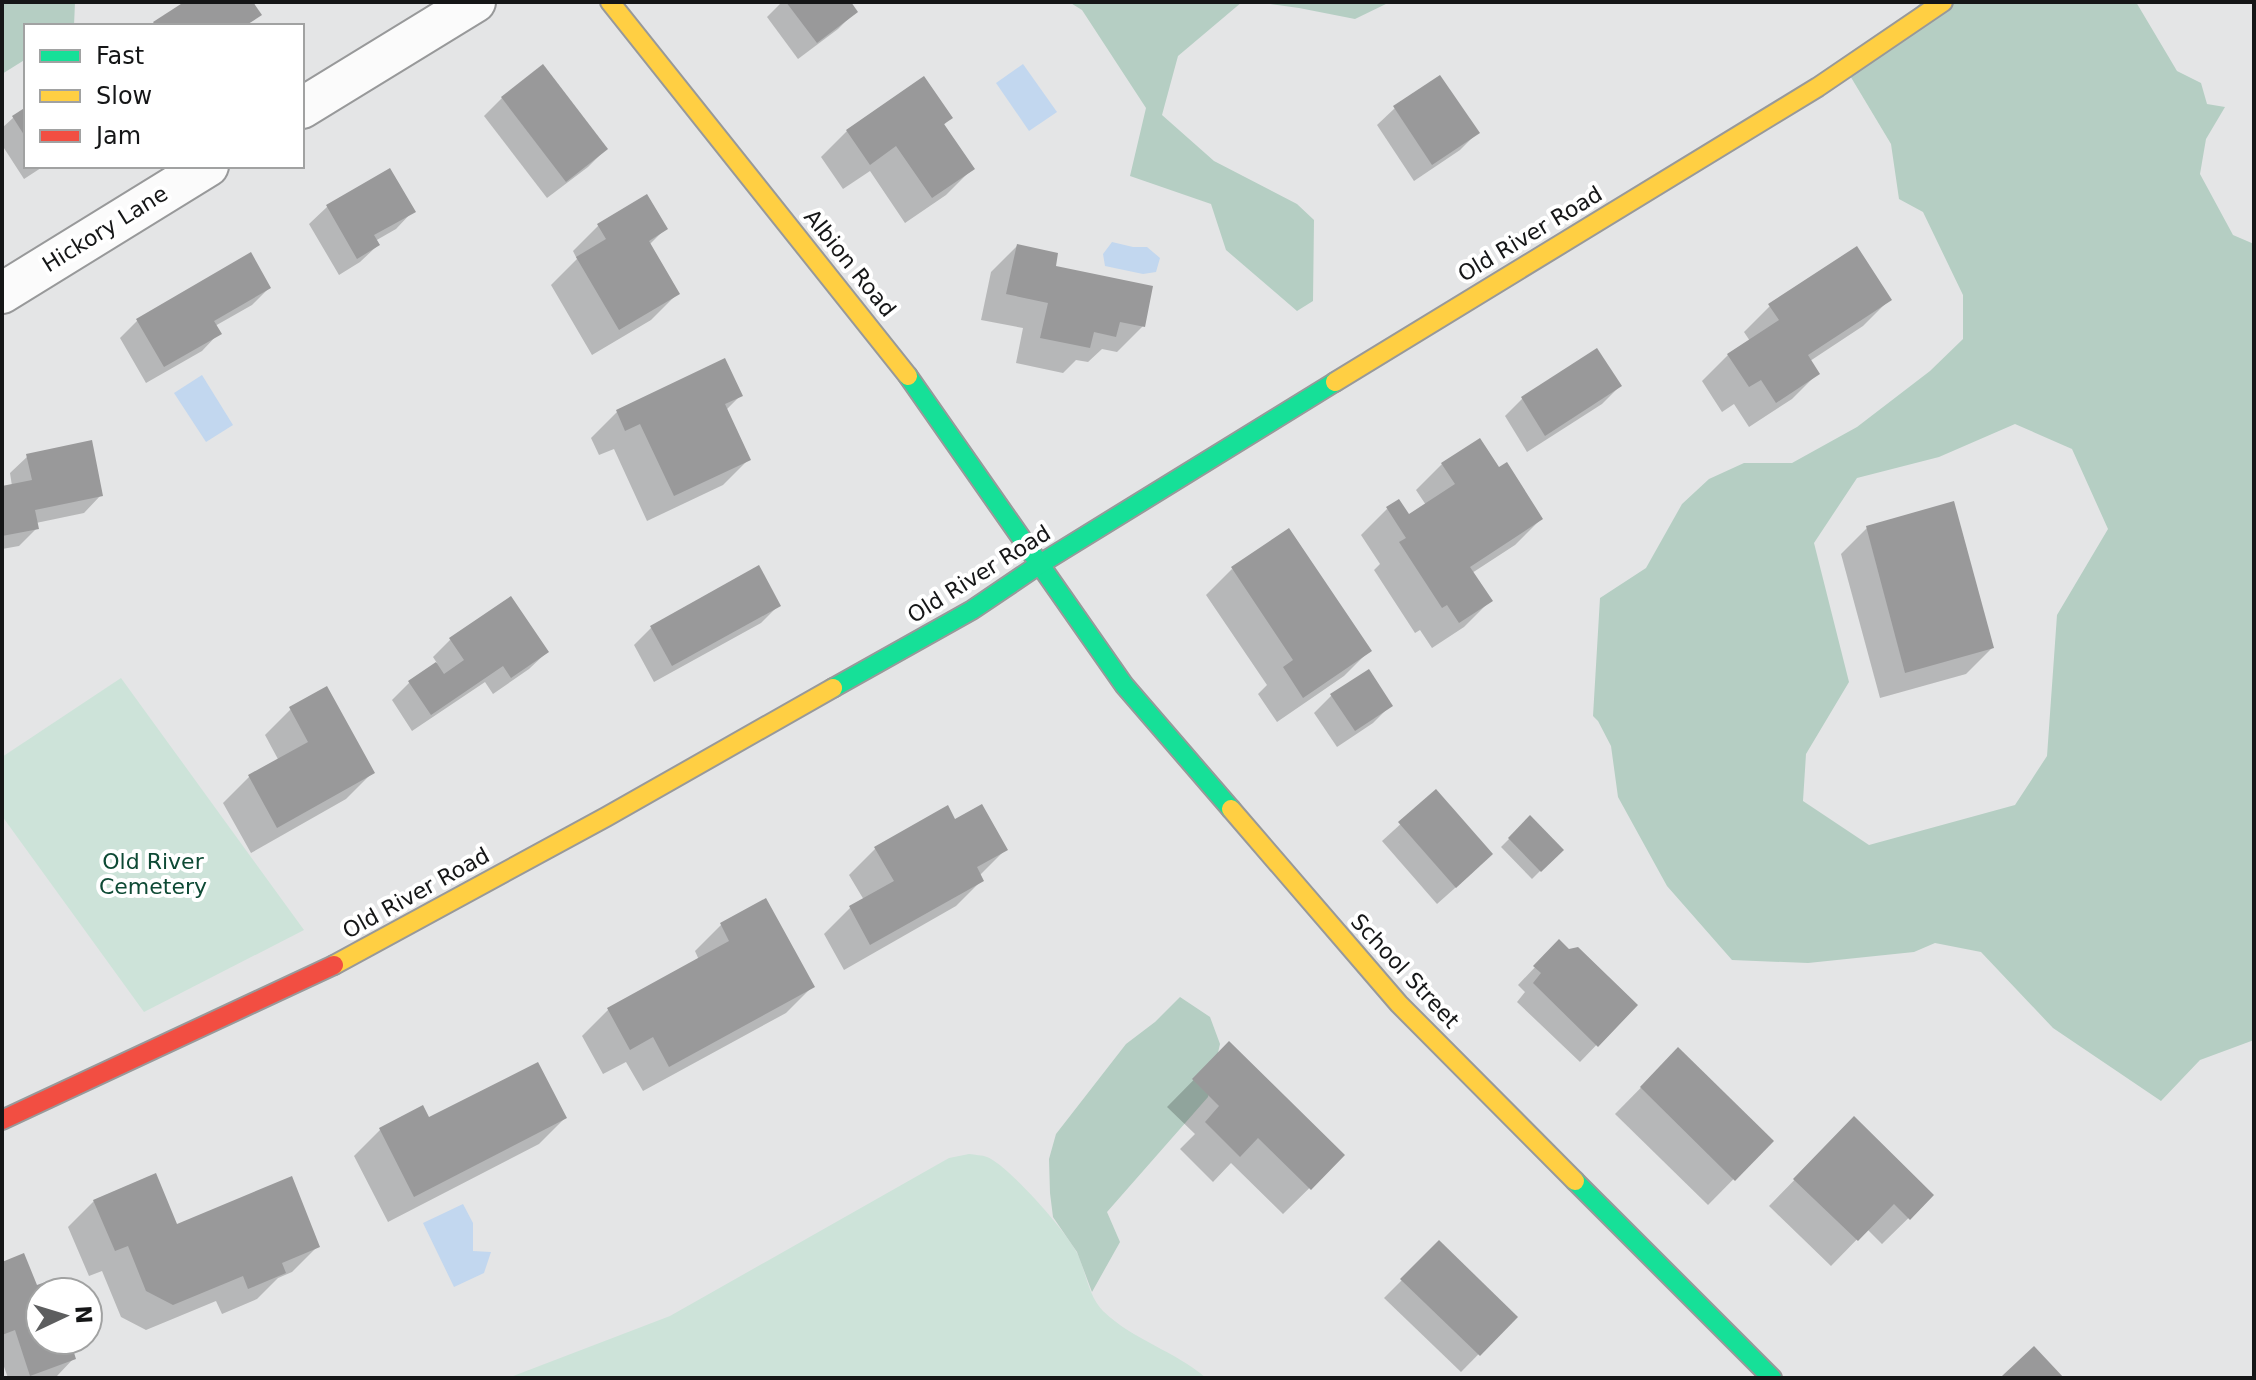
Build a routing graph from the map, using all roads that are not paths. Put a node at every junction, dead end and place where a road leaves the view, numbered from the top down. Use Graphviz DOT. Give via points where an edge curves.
graph roads {
  1 [pos="475,2"];
  2 [pos="610,2"];
  3 [pos="1943,2"];
  4 [pos="304,107"];
  5 [pos="205,168"];
  6 [pos="2,293"];
  7 [pos="1040,564"];
  8 [pos="2,1120"];
  9 [pos="1772,1378"];
  1 -- 4 [label="street"];
  2 -- 7 [label="main road, Albion Road" via="915,384"];
  3 -- 7 [label="main road, Old River Road" via="1818,87"];
  5 -- 6 [label="street, Hickory Lane"];
  7 -- 8 [label="main road, Old River Road" via="972,610 353,956"];
  7 -- 9 [label="main road, School Street" via="1124,685 1399,1004"];
}
